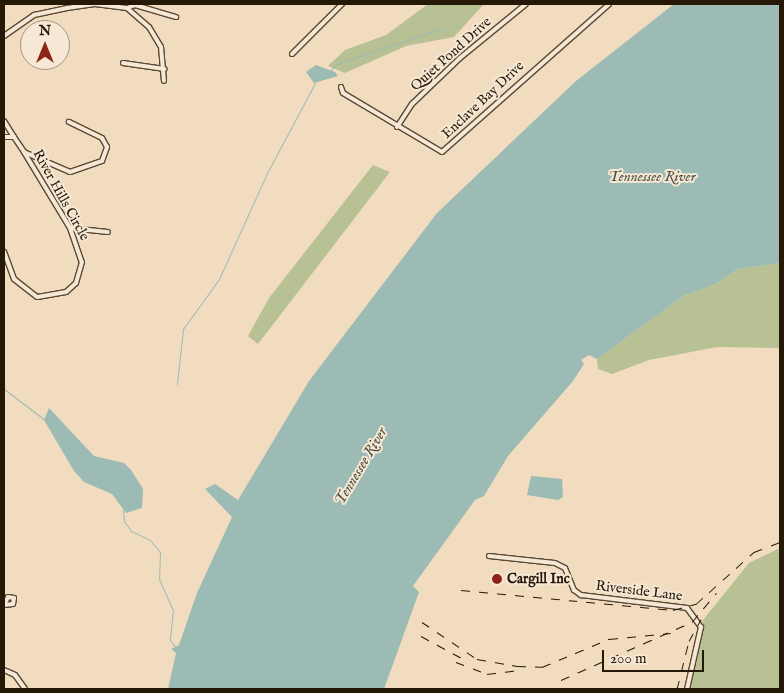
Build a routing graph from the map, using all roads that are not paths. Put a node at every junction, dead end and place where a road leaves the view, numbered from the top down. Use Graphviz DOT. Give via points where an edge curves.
graph roads {
  1 [pos="342,4"];
  2 [pos="526,4"];
  3 [pos="609,4"];
  4 [pos="127,8"];
  5 [pos="176,18"];
  6 [pos="4,36"];
  7 [pos="292,54"];
  8 [pos="123,62"];
  9 [pos="165,68"];
  10 [pos="164,81"];
  11 [pos="341,87"];
  12 [pos="4,121"];
  13 [pos="69,122"];
  14 [pos="397,127"];
  15 [pos="14,137"];
  16 [pos="4,138"];
  17 [pos="24,152"];
  18 [pos="70,228"];
  19 [pos="108,232"];
  20 [pos="4,252"];
  21 [pos="489,556"];
  22 [pos="4,670"];
  23 [pos="25,689"];
  24 [pos="687,689"];
  1 -- 7 [label="street"];
  2 -- 14 [label="street, Quiet Pond Drive" via="460,58 412,104"];
  3 -- 14 [label="street, Enclave Bay Drive" via="486,110 450,148 438,152"];
  4 -- 5 [label="street" via="135,5"];
  4 -- 6 [label="street" via="95,4 67,8 34,16"];
  4 -- 9 [label="street" via="149,27 161,48"];
  8 -- 9 [label="street"];
  9 -- 10 [label="street"];
  11 -- 14 [label="street, Enclave Bay Drive" via="343,93"];
  12 -- 15 [label="street, River Hills Circle"];
  13 -- 17 [label="street" via="102,138 107,147 102,161 70,172"];
  15 -- 16 [label="street"];
  15 -- 17 [label="street, River Hills Circle"];
  17 -- 18 [label="street, River Hills Circle"];
  18 -- 19 [label="street"];
  18 -- 20 [label="street, River Hills Circle" via="82,262 76,283 61,295 43,298 26,293 14,279"];
  21 -- 24 [label="street, Riverside Lane" via="555,563 564,568 574,590 581,594 687,608 701,628"];
  22 -- 23 [label="street" via="15,675"];
}
